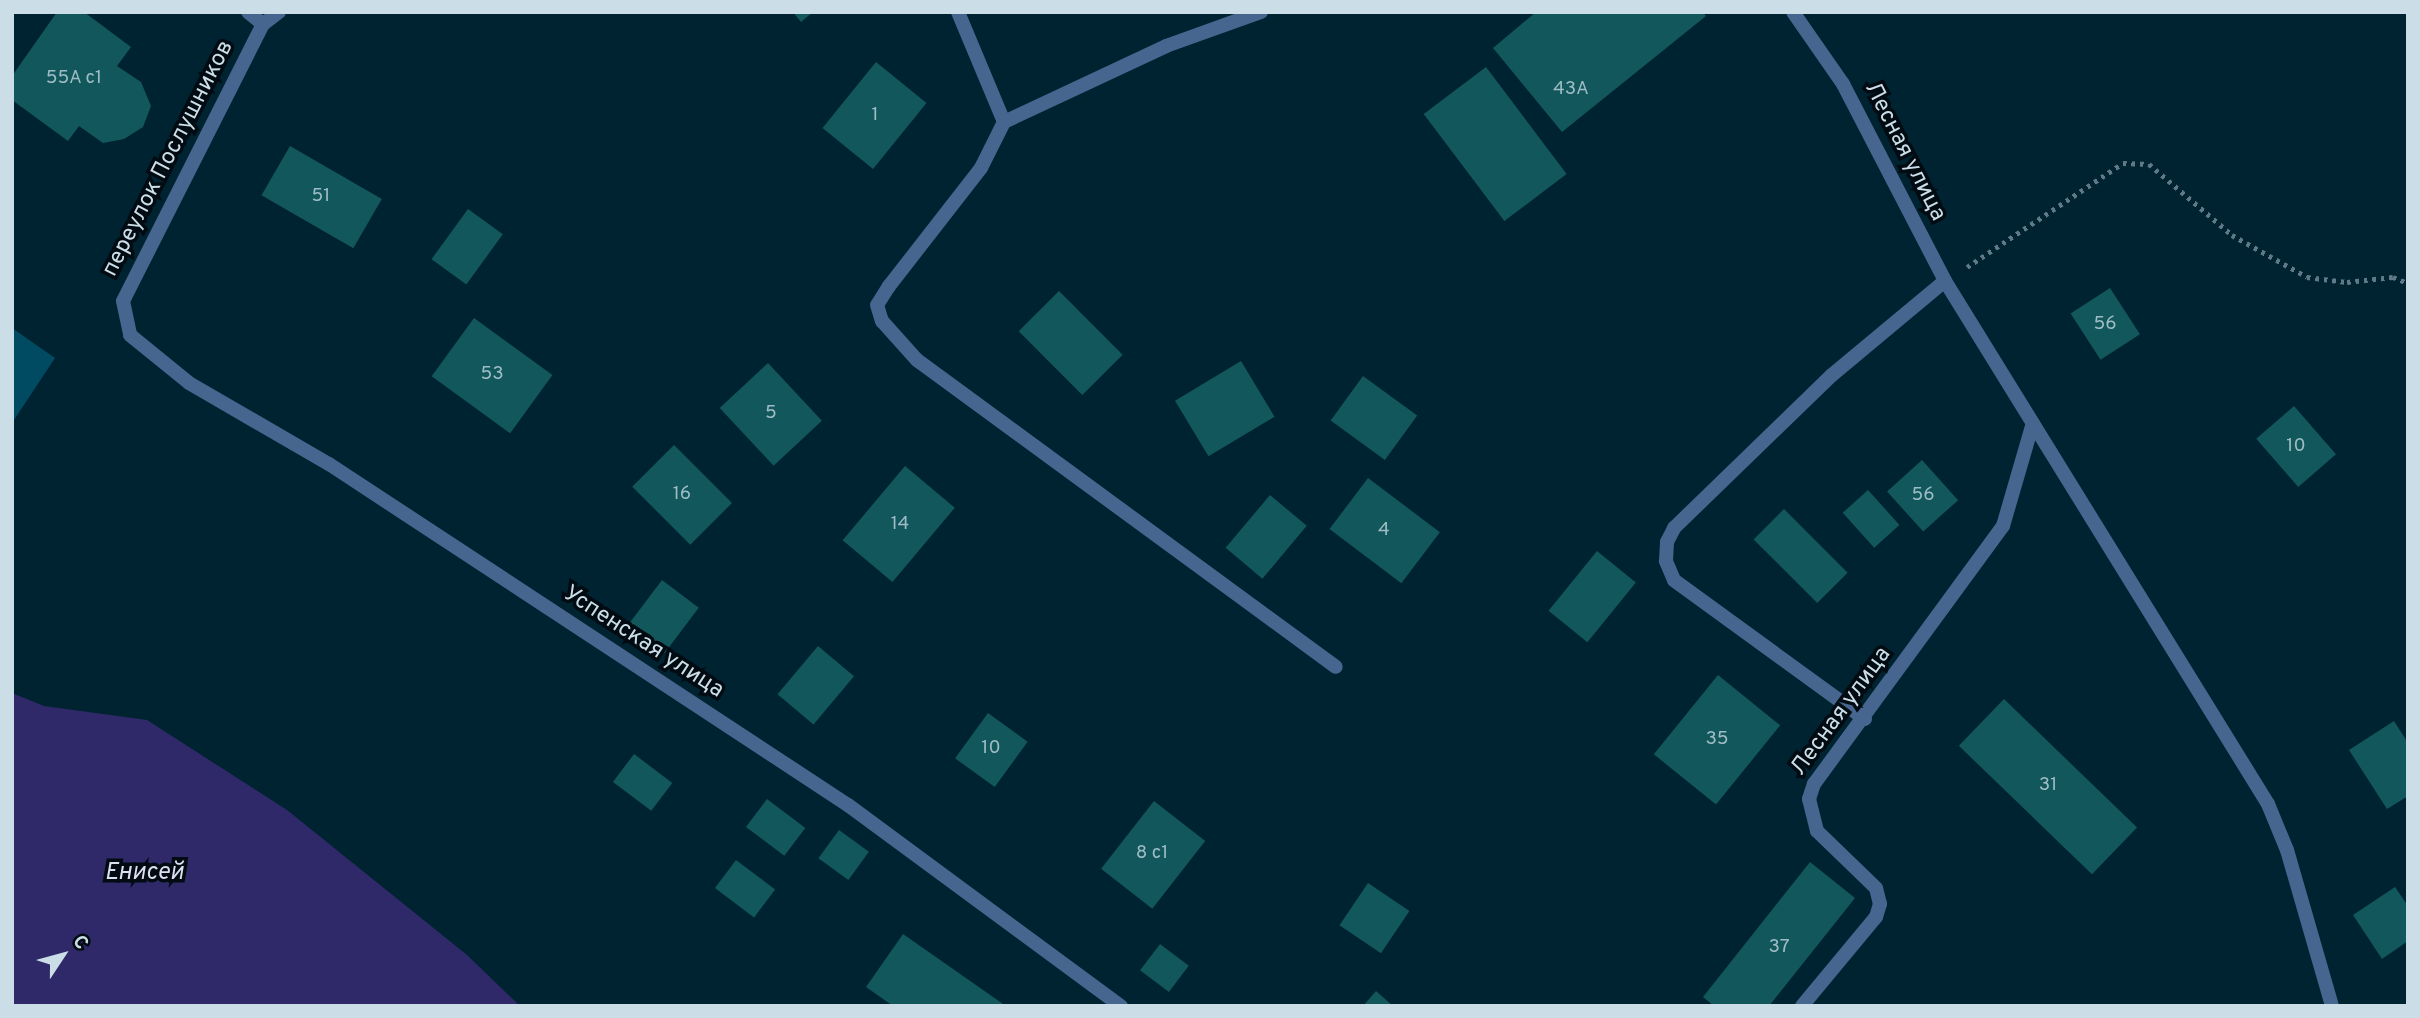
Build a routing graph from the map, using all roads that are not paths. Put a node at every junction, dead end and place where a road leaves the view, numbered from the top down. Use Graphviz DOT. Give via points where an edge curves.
graph roads {
  1 [pos="248,12"];
  2 [pos="279,12"];
  3 [pos="958,12"];
  4 [pos="1261,12"];
  5 [pos="1793,12"];
  6 [pos="263,24"];
  7 [pos="1004,122"];
  8 [pos="1945,281"];
  9 [pos="130,335"];
  10 [pos="2034,423"];
  11 [pos="1336,667"];
  12 [pos="1865,719"];
  13 [pos="1121,1006"];
  14 [pos="1802,1006"];
  15 [pos="2332,1006"];
  1 -- 6 [label="street"];
  2 -- 6 [label="street, переулок Послушников"];
  3 -- 7 [label="street"];
  4 -- 7 [label="street" via="1166,46"];
  5 -- 8 [label="street, Лесная улица" via="1843,84"];
  6 -- 9 [label="street, переулок Послушников" via="123,302"];
  7 -- 11 [label="street" via="981,167 888,286 877,305 882,321 917,360"];
  8 -- 10 [label="street, Лесная улица"];
  8 -- 12 [label="street" via="1832,375 1674,528 1667,542 1666,561 1674,580"];
  9 -- 13 [label="street, Успенская улица" via="188,383 329,464 848,805"];
  10 -- 12 [label="street, Лесная улица" via="2003,526"];
  10 -- 15 [label="street, Лесная улица" via="2268,804 2287,850"];
  12 -- 14 [label="street, Лесная улица" via="1814,784 1809,799 1817,831 1876,888 1880,904 1876,917"];
}
